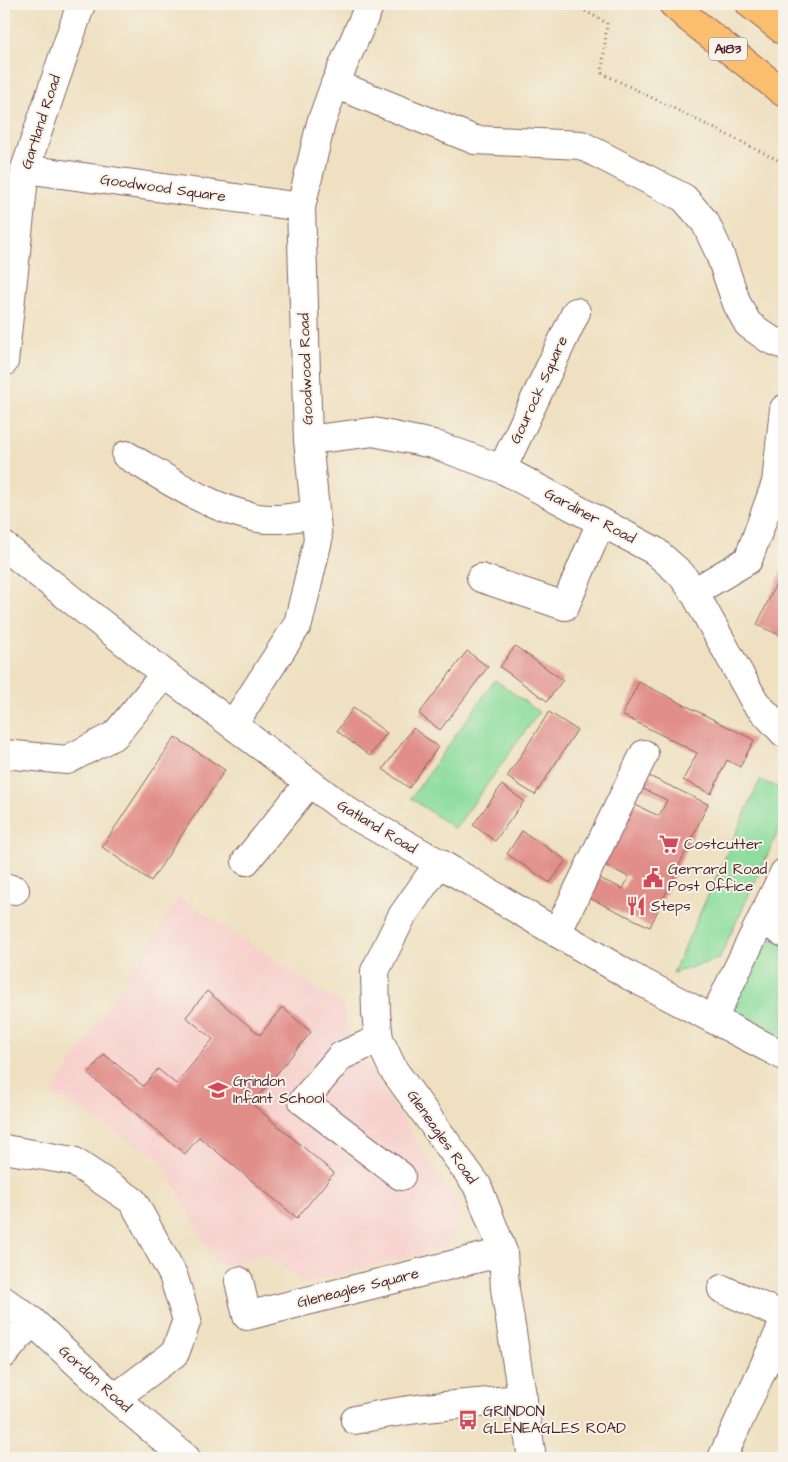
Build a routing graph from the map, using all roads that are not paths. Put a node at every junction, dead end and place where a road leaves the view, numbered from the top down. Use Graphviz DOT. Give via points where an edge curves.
graph roads {
  1 [pos="81,4"];
  2 [pos="370,4"];
  3 [pos="673,4"];
  4 [pos="750,4"];
  5 [pos="784,31"];
  6 [pos="335,84"];
  7 [pos="784,93"];
  8 [pos="25,169"];
  9 [pos="301,207"];
  10 [pos="576,312"];
  11 [pos="784,345"];
  12 [pos="4,362"];
  13 [pos="784,409"];
  14 [pos="308,440"];
  15 [pos="126,455"];
  16 [pos="502,469"];
  17 [pos="780,484"];
  18 [pos="315,514"];
  19 [pos="601,522"];
  20 [pos="4,546"];
  21 [pos="481,578"];
  22 [pos="694,592"];
  23 [pos="165,674"];
  24 [pos="233,725"];
  25 [pos="784,733"];
  26 [pos="4,754"];
  27 [pos="644,754"];
  28 [pos="309,783"];
  29 [pos="246,861"];
  30 [pos="439,863"];
  31 [pos="784,873"];
  32 [pos="773,927"];
  33 [pos="557,933"];
  34 [pos="713,1019"];
  35 [pos="379,1039"];
  36 [pos="784,1056"];
  37 [pos="4,1149"];
  38 [pos="401,1176"];
  39 [pos="503,1252"];
  40 [pos="239,1281"];
  41 [pos="722,1289"];
  42 [pos="4,1301"];
  43 [pos="784,1316"];
  44 [pos="32,1322"];
  45 [pos="784,1322"];
  46 [pos="4,1354"];
  47 [pos="115,1398"];
  48 [pos="523,1399"];
  49 [pos="355,1420"];
  50 [pos="186,1458"];
  51 [pos="532,1458"];
  52 [pos="722,1458"];
  1 -- 8 [label="street, Gartland Road"];
  2 -- 6 [label="street, Goodwood Road"];
  3 -- 7 [label="main road, A183"];
  4 -- 5 [label="main road"];
  6 -- 9 [label="street, Goodwood Road" via="321,122"];
  6 -- 11 [label="street" via="476,140 581,145 684,198 705,222 748,324"];
  8 -- 9 [label="street, Goodwood Square"];
  8 -- 12 [label="street, Gartland Road"];
  9 -- 14 [label="street, Goodwood Road"];
  10 -- 16 [label="street, Gourock Square"];
  13 -- 17 [label="street"];
  14 -- 16 [label="street, Gardiner Road" via="373,432 433,444"];
  14 -- 18 [label="street, Goodwood Road"];
  15 -- 18 [label="street" via="194,494 228,509 259,518"];
  16 -- 19 [label="street, Gardiner Road"];
  17 -- 22 [label="street" via="748,560"];
  18 -- 24 [label="street, Goodwood Road" via="318,540 298,624"];
  19 -- 21 [label="street" via="566,606"];
  19 -- 22 [label="street, Gardiner Road" via="655,551 681,574"];
  20 -- 23 [label="street, Gatland Road"];
  22 -- 25 [label="street, Gardiner Road" via="755,702"];
  23 -- 24 [label="street, Gatland Road"];
  23 -- 26 [label="street" via="115,735 66,760"];
  24 -- 28 [label="street, Gatland Road"];
  27 -- 33 [label="street"];
  28 -- 29 [label="street"];
  28 -- 30 [label="street, Gatland Road" via="350,813"];
  30 -- 33 [label="street, Gatland Road"];
  30 -- 35 [label="street, Gleneagles Road" via="402,916 375,970"];
  31 -- 32 [label="street"];
  32 -- 34 [label="street"];
  33 -- 34 [label="street, Gatland Road"];
  34 -- 36 [label="street, Gatland Road"];
  35 -- 38 [label="street" via="341,1056 303,1101"];
  35 -- 39 [label="street, Gleneagles Road" via="393,1069 477,1185"];
  37 -- 47 [label="street" via="73,1161 133,1201 173,1275 187,1320 175,1353"];
  39 -- 40 [label="street, Gleneagles Square" via="247,1316"];
  39 -- 48 [label="street, Gleneagles Road" via="505,1289"];
  41 -- 43 [label="street"];
  42 -- 44 [label="street, Gordon Road"];
  44 -- 46 [label="street"];
  44 -- 47 [label="street, Gordon Road"];
  45 -- 52 [label="street"];
  47 -- 50 [label="street, Gordon Road"];
  48 -- 49 [label="street" via="403,1410"];
  48 -- 51 [label="street, Gleneagles Road"];
}
